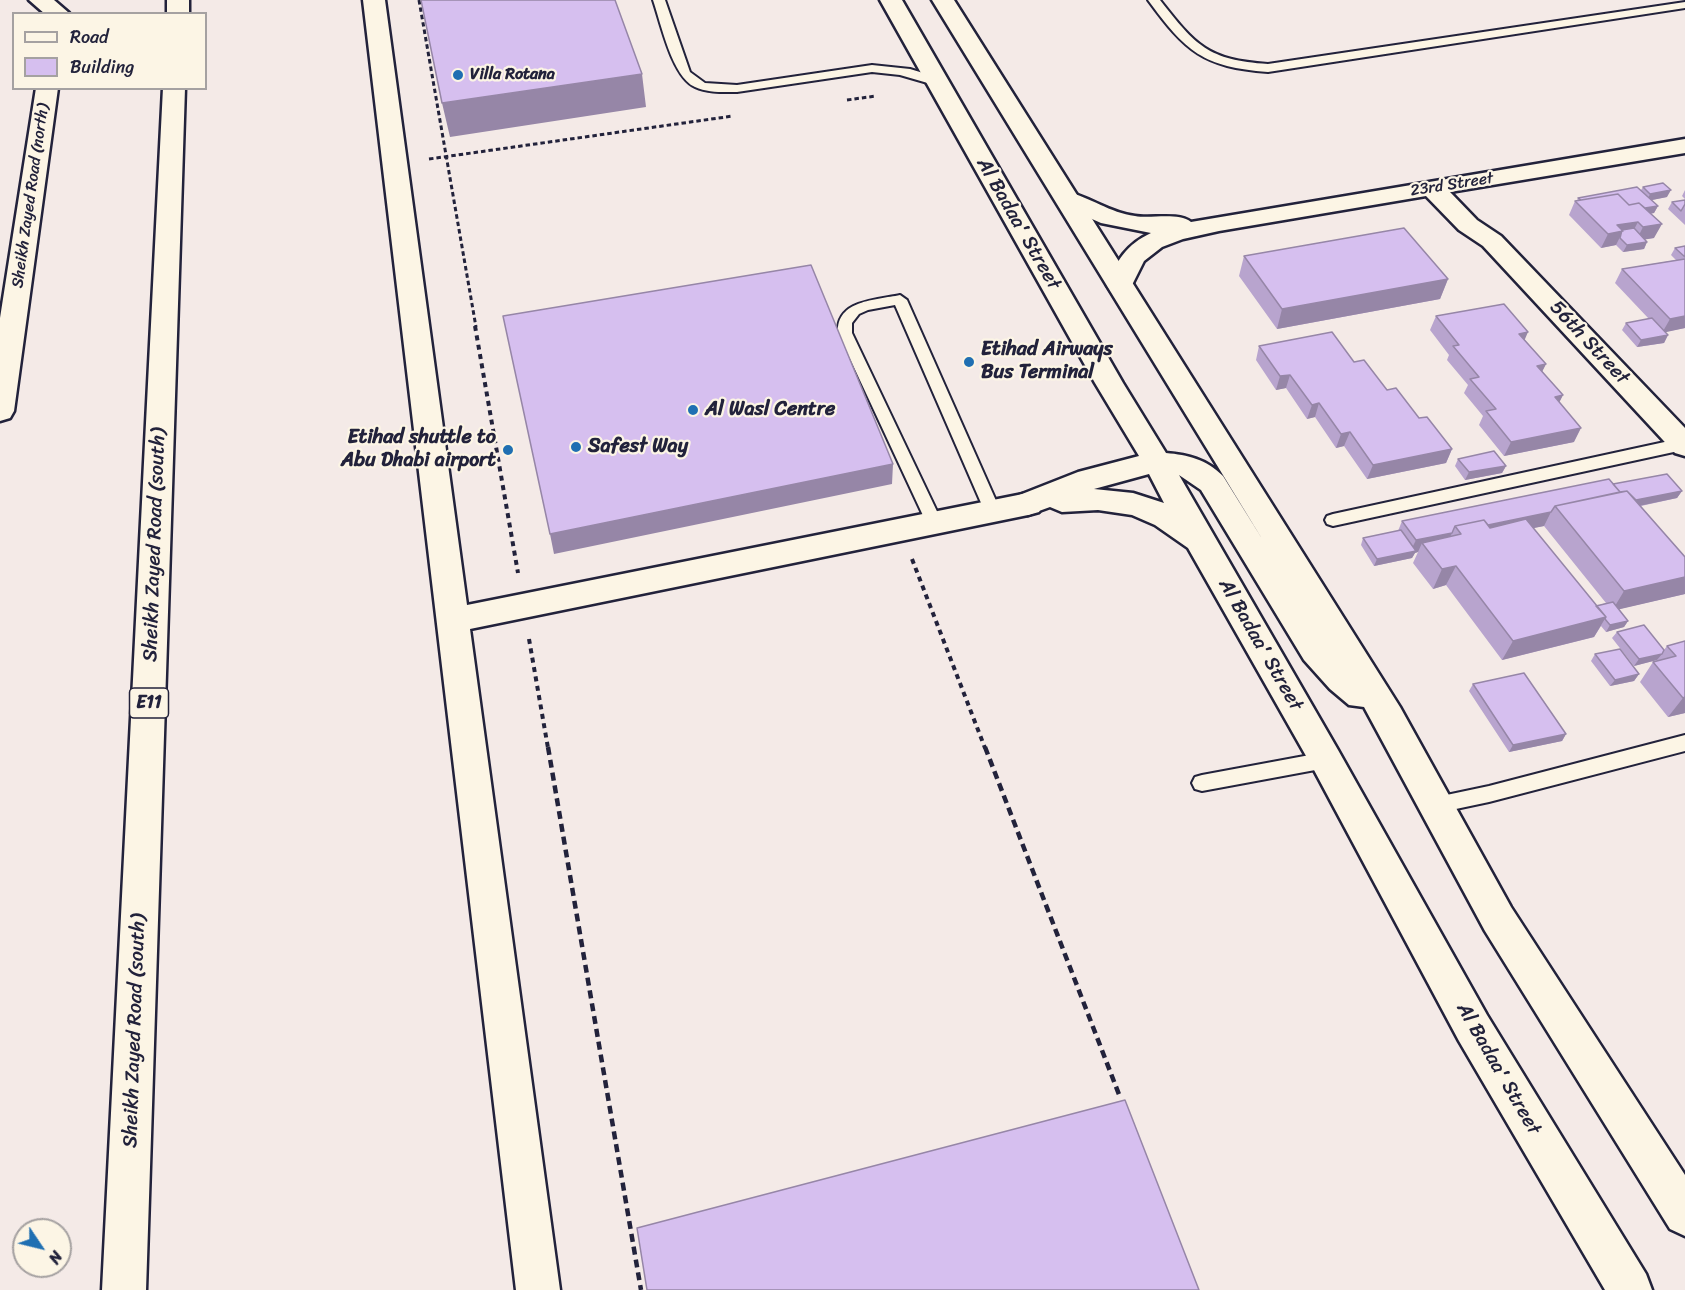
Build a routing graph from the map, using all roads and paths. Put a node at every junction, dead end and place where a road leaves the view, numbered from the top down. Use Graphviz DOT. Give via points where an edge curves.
graph roads {
  1 [pos="40,0"];
  2 [pos="374,0"];
  3 [pos="419,0"];
  4 [pos="659,0"];
  5 [pos="891,0"];
  6 [pos="943,0"];
  7 [pos="1154,0"];
  8 [pos="1685,5"];
  9 [pos="57,12"];
  10 [pos="938,81"];
  11 [pos="47,90"];
  12 [pos="174,90"];
  13 [pos="882,95"];
  14 [pos="847,100"];
  15 [pos="741,115"];
  16 [pos="1685,146"];
  17 [pos="446,156"];
  18 [pos="395,166"];
  19 [pos="1460,183"];
  20 [pos="1432,188"];
  21 [pos="1066,199"];
  22 [pos="1219,223"];
  23 [pos="1492,241"];
  24 [pos="1120,285"];
  25 [pos="0,411"];
  26 [pos="1684,445"];
  27 [pos="1157,462"];
  28 [pos="1028,504"];
  29 [pos="993,512"];
  30 [pos="1333,520"];
  31 [pos="935,524"];
  32 [pos="901,531"];
  33 [pos="1203,547"];
  34 [pos="524,607"];
  35 [pos="452,620"];
  36 [pos="1388,717"];
  37 [pos="1685,743"];
  38 [pos="1326,760"];
  39 [pos="1202,783"];
  40 [pos="1437,805"];
  41 [pos="1120,1097"];
  42 [pos="1685,1214"];
  43 [pos="124,1290"];
  44 [pos="538,1290"];
  45 [pos="641,1290"];
  46 [pos="1630,1290"];
  1 -- 9 [label="main road"];
  2 -- 18 [label="main road"];
  3 -- 17 [label="path"];
  4 -- 10 [label="lane" via="684,72 702,86 733,88 863,68 903,71"];
  5 -- 10 [label="main road, Al Badaa' Street"];
  6 -- 21 [label="main road"];
  7 -- 8 [label="lane" via="1190,46 1204,55 1246,67 1268,68"];
  10 -- 27 [label="main road, Al Badaa' Street"];
  11 -- 25 [label="main road, Sheikh Zayed Road (north)"];
  12 -- 43 [label="main road, Sheikh Zayed Road (south) / E11"];
  13 -- 14 [label="path"];
  15 -- 17 [label="path"];
  16 -- 19 [label="main road, 23rd Street"];
  17 -- 18 [label="path"];
  17 -- 34 [label="path"];
  18 -- 35 [label="main road"];
  19 -- 20 [label="main road, 23rd Street"];
  19 -- 23 [label="main road, 56th Street" via="1488,220"];
  20 -- 22 [label="main road, 23rd Street"];
  20 -- 23 [label="main road, 56th Street" via="1468,225"];
  21 -- 22 [label="main road, 23rd Street" via="1126,224"];
  21 -- 24 [label="main road"];
  22 -- 24 [label="main road, 23rd Street" via="1166,237 1143,248 1129,264"];
  23 -- 26 [label="main road, 56th Street"];
  24 -- 36 [label="main road"];
  26 -- 30 [label="lane"];
  27 -- 28 [label="main road" via="1080,482"];
  27 -- 33 [label="main road, Al Badaa' Street"];
  27 -- 36 [label="main road" via="1186,465 1205,476 1316,651 1342,680"];
  28 -- 29 [label="main road"];
  28 -- 33 [label="main road" via="1091,498 1125,502 1166,516"];
  29 -- 31 [label="main road"];
  29 -- 31 [label="lane" via="900,300 858,308 846,319 845,333"];
  31 -- 32 [label="main road"];
  32 -- 34 [label="main road"];
  32 -- 41 [label="path"];
  33 -- 38 [label="main road, Al Badaa' Street"];
  34 -- 35 [label="main road"];
  34 -- 45 [label="path"];
  35 -- 44 [label="main road"];
  36 -- 40 [label="main road"];
  37 -- 40 [label="lane"];
  38 -- 39 [label="lane"];
  38 -- 46 [label="main road, Al Badaa' Street" via="1473,1028"];
  40 -- 42 [label="main road" via="1498,919"];
}
